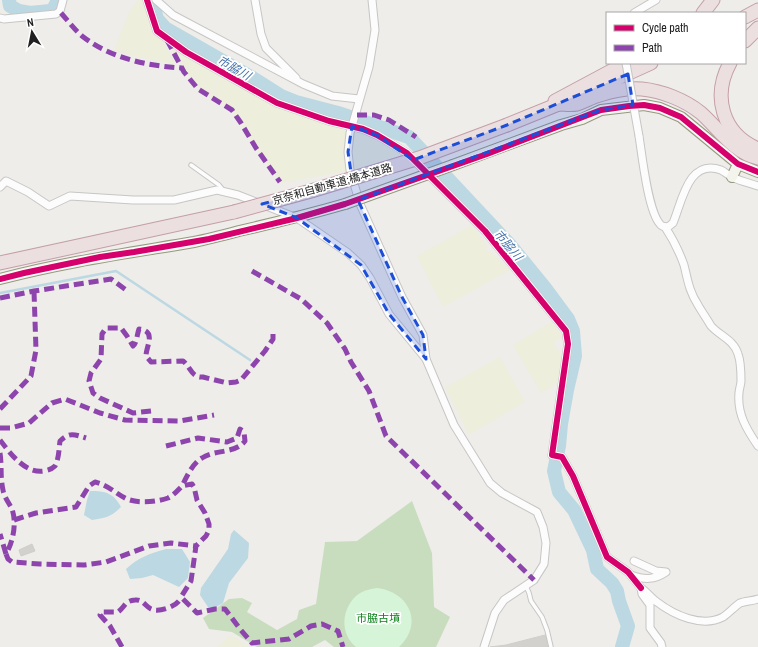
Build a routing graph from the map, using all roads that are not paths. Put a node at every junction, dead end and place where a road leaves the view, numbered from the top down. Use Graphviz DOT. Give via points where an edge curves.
graph roads {
  1 [pos="64,0"];
  2 [pos="147,0"];
  3 [pos="156,0"];
  4 [pos="255,0"];
  5 [pos="372,0"];
  6 [pos="656,0"];
  7 [pos="713,0"];
  8 [pos="758,10"];
  9 [pos="636,12"];
  10 [pos="704,12"];
  11 [pos="746,16"];
  12 [pos="0,18"];
  13 [pos="758,28"];
  14 [pos="746,40"];
  15 [pos="624,64"];
  16 [pos="626,64"];
  17 [pos="649,64"];
  18 [pos="730,64"];
  19 [pos="303,84"];
  20 [pos="359,99"];
  21 [pos="558,104"];
  22 [pos="527,117"];
  23 [pos="352,126"];
  24 [pos="758,149"];
  25 [pos="758,158"];
  26 [pos="738,164"];
  27 [pos="191,165"];
  28 [pos="758,172"];
  29 [pos="732,177"];
  30 [pos="758,186"];
  31 [pos="0,187"];
  32 [pos="224,191"];
  33 [pos="297,218"];
  34 [pos="664,227"];
  35 [pos="0,263"];
  36 [pos="0,279"];
  37 [pos="426,359"];
  38 [pos="758,446"];
  39 [pos="634,561"];
  40 [pos="630,575"];
  41 [pos="526,586"];
  42 [pos="641,588"];
  43 [pos="758,600"];
  44 [pos="484,647"];
  45 [pos="551,647"];
  46 [pos="662,647"];
  1 -- 12 [label="street" via="56,14"];
  2 -- 23 [label="street" via="156,31 186,52 277,103"];
  3 -- 19 [label="street" via="173,15"];
  4 -- 19 [label="street" via="266,48"];
  5 -- 20 [label="street" via="375,30 369,67"];
  6 -- 9 [label="street"];
  7 -- 10 [label="highway"];
  8 -- 11 [label="highway"];
  13 -- 14 [label="highway"];
  15 -- 22 [label="highway"];
  16 -- 34 [label="street, bridge" via="649,198 660,225"];
  17 -- 21 [label="highway, 京奈和自動車道;橋本道路"];
  18 -- 24 [label="highway" via="722,84 721,102 727,124 738,138"];
  19 -- 20 [label="street" via="332,96"];
  20 -- 23 [label="street"];
  21 -- 22 [label="highway, 京奈和自動車道;橋本道路"];
  21 -- 25 [label="highway" via="576,104 621,90 642,89 662,94 681,101 700,113 742,152"];
  22 -- 35 [label="highway, 京奈和自動車道;橋本道路, bridge" via="419,158 310,191 157,230"];
  23 -- 37 [label="street" via="348,152 355,189 402,297 423,335"];
  23 -- 40 [label="street" via="377,135 407,153 485,231 566,331 568,344 552,455 562,457 573,476 607,557"];
  26 -- 28 [label="street"];
  26 -- 29 [label="street"];
  26 -- 33 [label="street, bridge" via="681,117 660,108 644,105 602,110 345,204"];
  27 -- 32 [label="lane"];
  29 -- 30 [label="street"];
  29 -- 34 [label="street" via="720,170 708,168 692,176 673,223"];
  31 -- 32 [label="street" via="6,181 49,206 70,196 174,200 209,191"];
  32 -- 33 [label="street"];
  33 -- 36 [label="street" via="209,239 100,257"];
  33 -- 37 [label="street" via="361,265 390,314"];
  34 -- 38 [label="street" via="675,244 690,291 698,306 712,326 729,340 739,355 741,416"];
  37 -- 41 [label="street" via="454,425 490,483 502,493 537,512 546,543 544,564 534,580"];
  39 -- 40 [label="street" via="656,571 666,572 659,577 644,579"];
  40 -- 42 [label="street"];
  41 -- 44 [label="street" via="504,600 495,614"];
  41 -- 45 [label="lane" via="531,601 542,617"];
  42 -- 43 [label="street" via="675,613 699,621 715,620 742,602"];
  42 -- 46 [label="street" via="650,605 650,628"];
}
